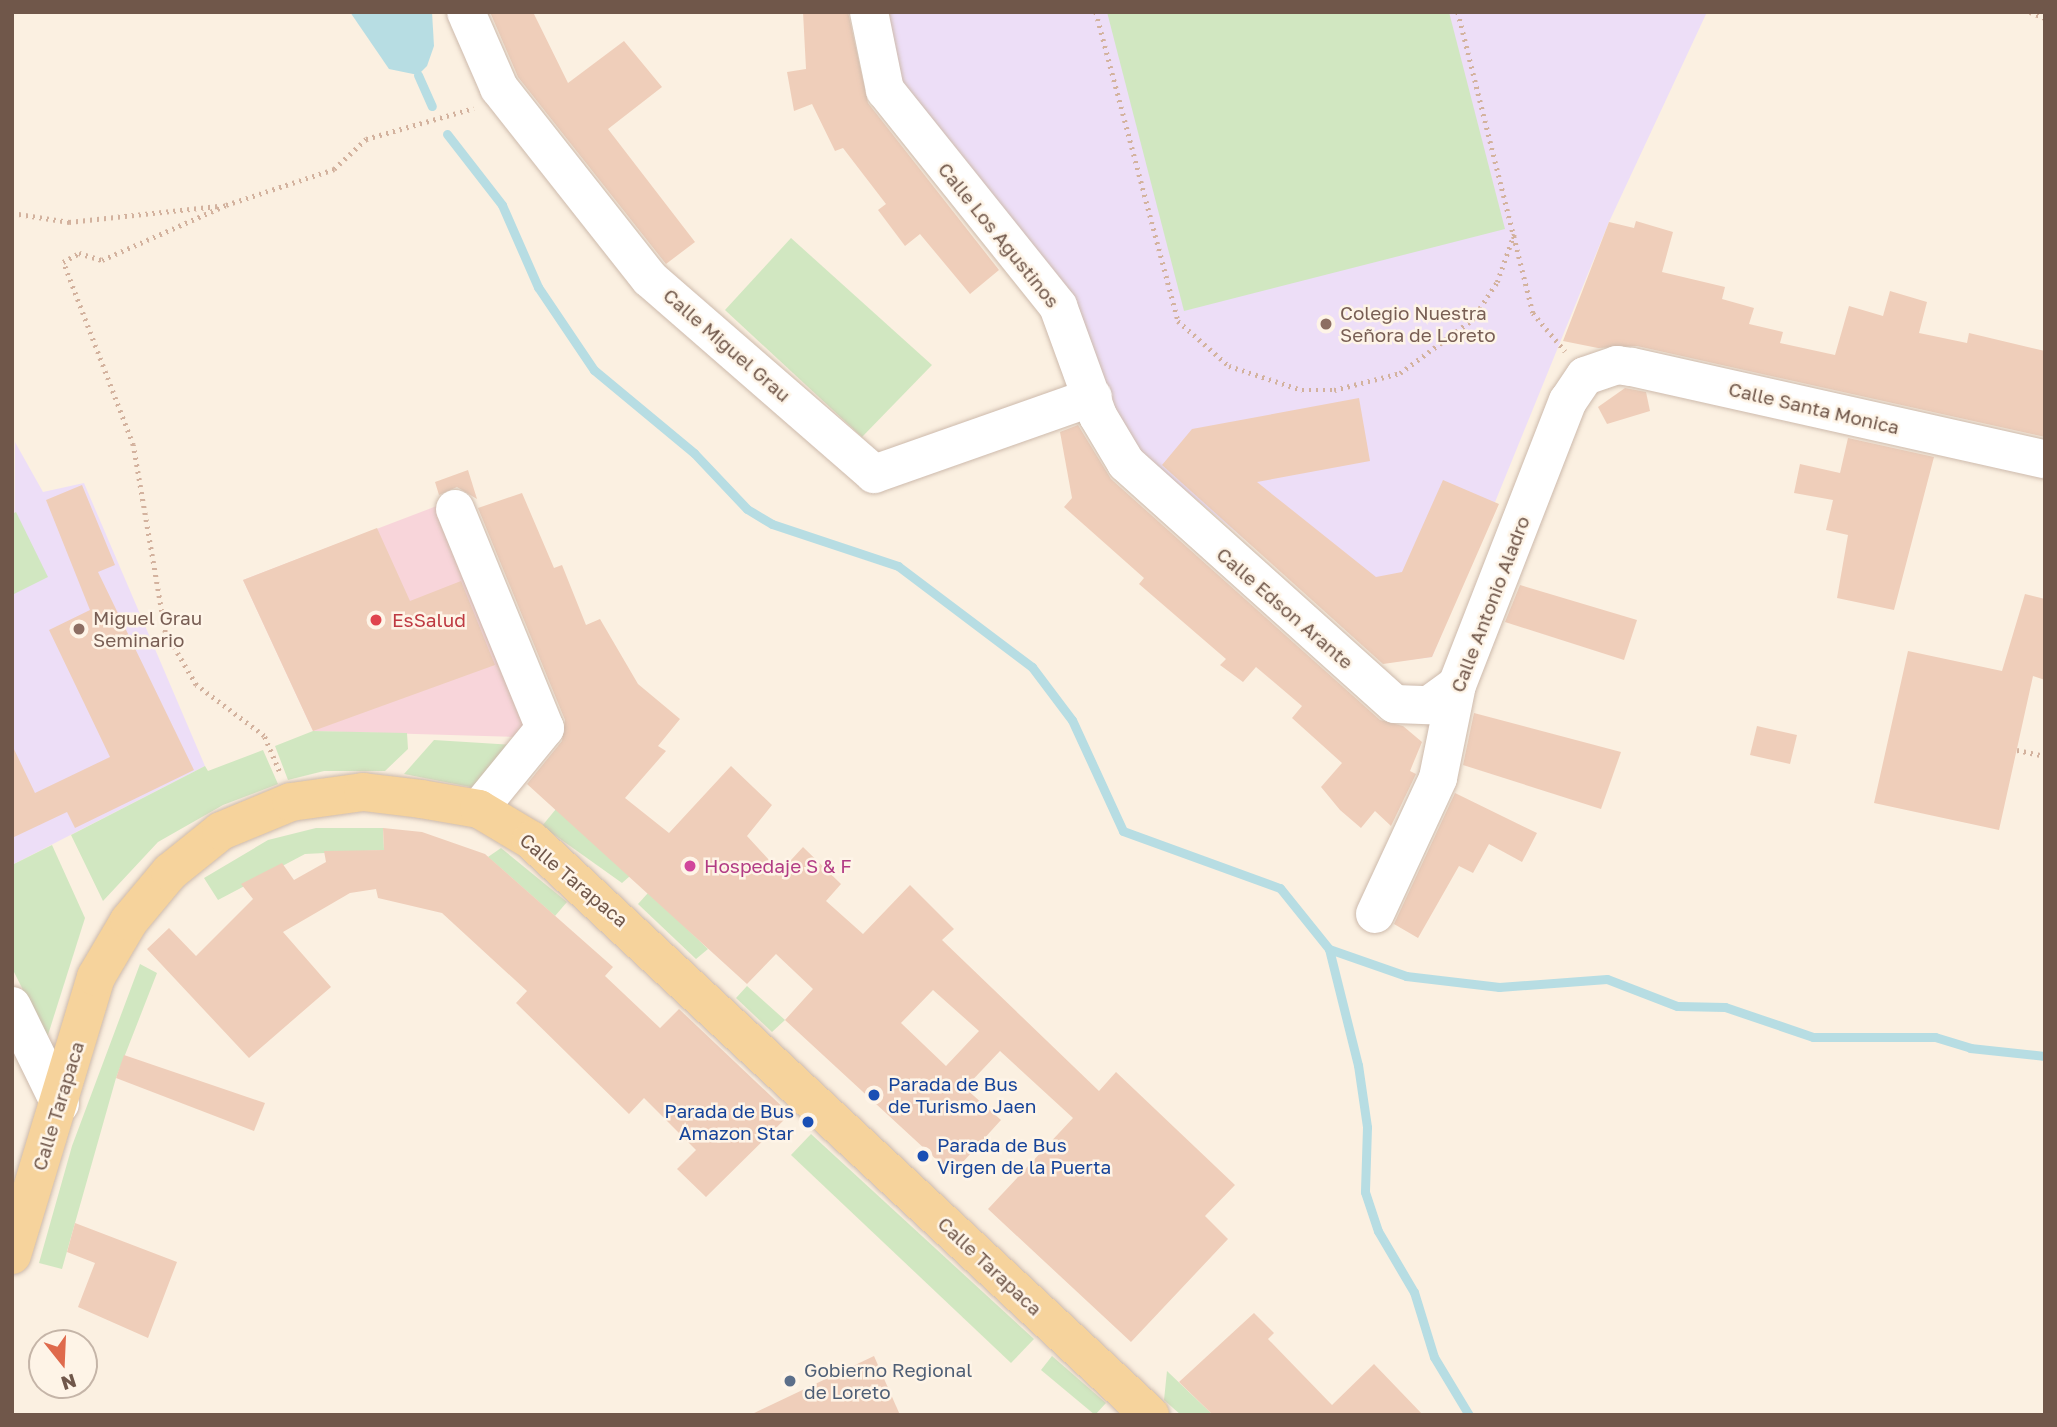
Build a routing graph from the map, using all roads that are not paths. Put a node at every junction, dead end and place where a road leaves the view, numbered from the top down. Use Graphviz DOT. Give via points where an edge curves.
graph roads {
  1 [pos="466,12"];
  2 [pos="869,12"];
  3 [pos="1585,376"];
  4 [pos="1093,397"];
  5 [pos="2045,459"];
  6 [pos="1126,463"];
  7 [pos="455,509"];
  8 [pos="1457,685"];
  9 [pos="479,810"];
  10 [pos="1375,914"];
  11 [pos="12,1006"];
  12 [pos="60,1104"];
  13 [pos="12,1255"];
  14 [pos="1150,1415"];
  1 -- 4 [label="street, Calle Miguel Grau" via="499,88 650,279 874,474"];
  2 -- 4 [label="street, Calle Los Agustinos" via="877,71 896,109 1058,306"];
  3 -- 5 [label="street, Calle Santa Monica" via="1632,367"];
  3 -- 8 [label="street, Calle Antonio Aladro" via="1568,401"];
  4 -- 6 [label="street, Calle Los Agustinos"];
  6 -- 8 [label="street, Calle Edson Arante" via="1395,704 1429,705"];
  7 -- 9 [label="street" via="545,728"];
  8 -- 10 [label="street, Calle Antonio Aladro" via="1438,778"];
  9 -- 12 [label="main road, Calle Tarapaca" via="363,792 291,802 221,831 170,872 129,920 96,977"];
  9 -- 14 [label="main road, Calle Tarapaca" via="531,840 597,896"];
  11 -- 12 [label="street"];
  12 -- 13 [label="main road, Calle Tarapaca"];
}
